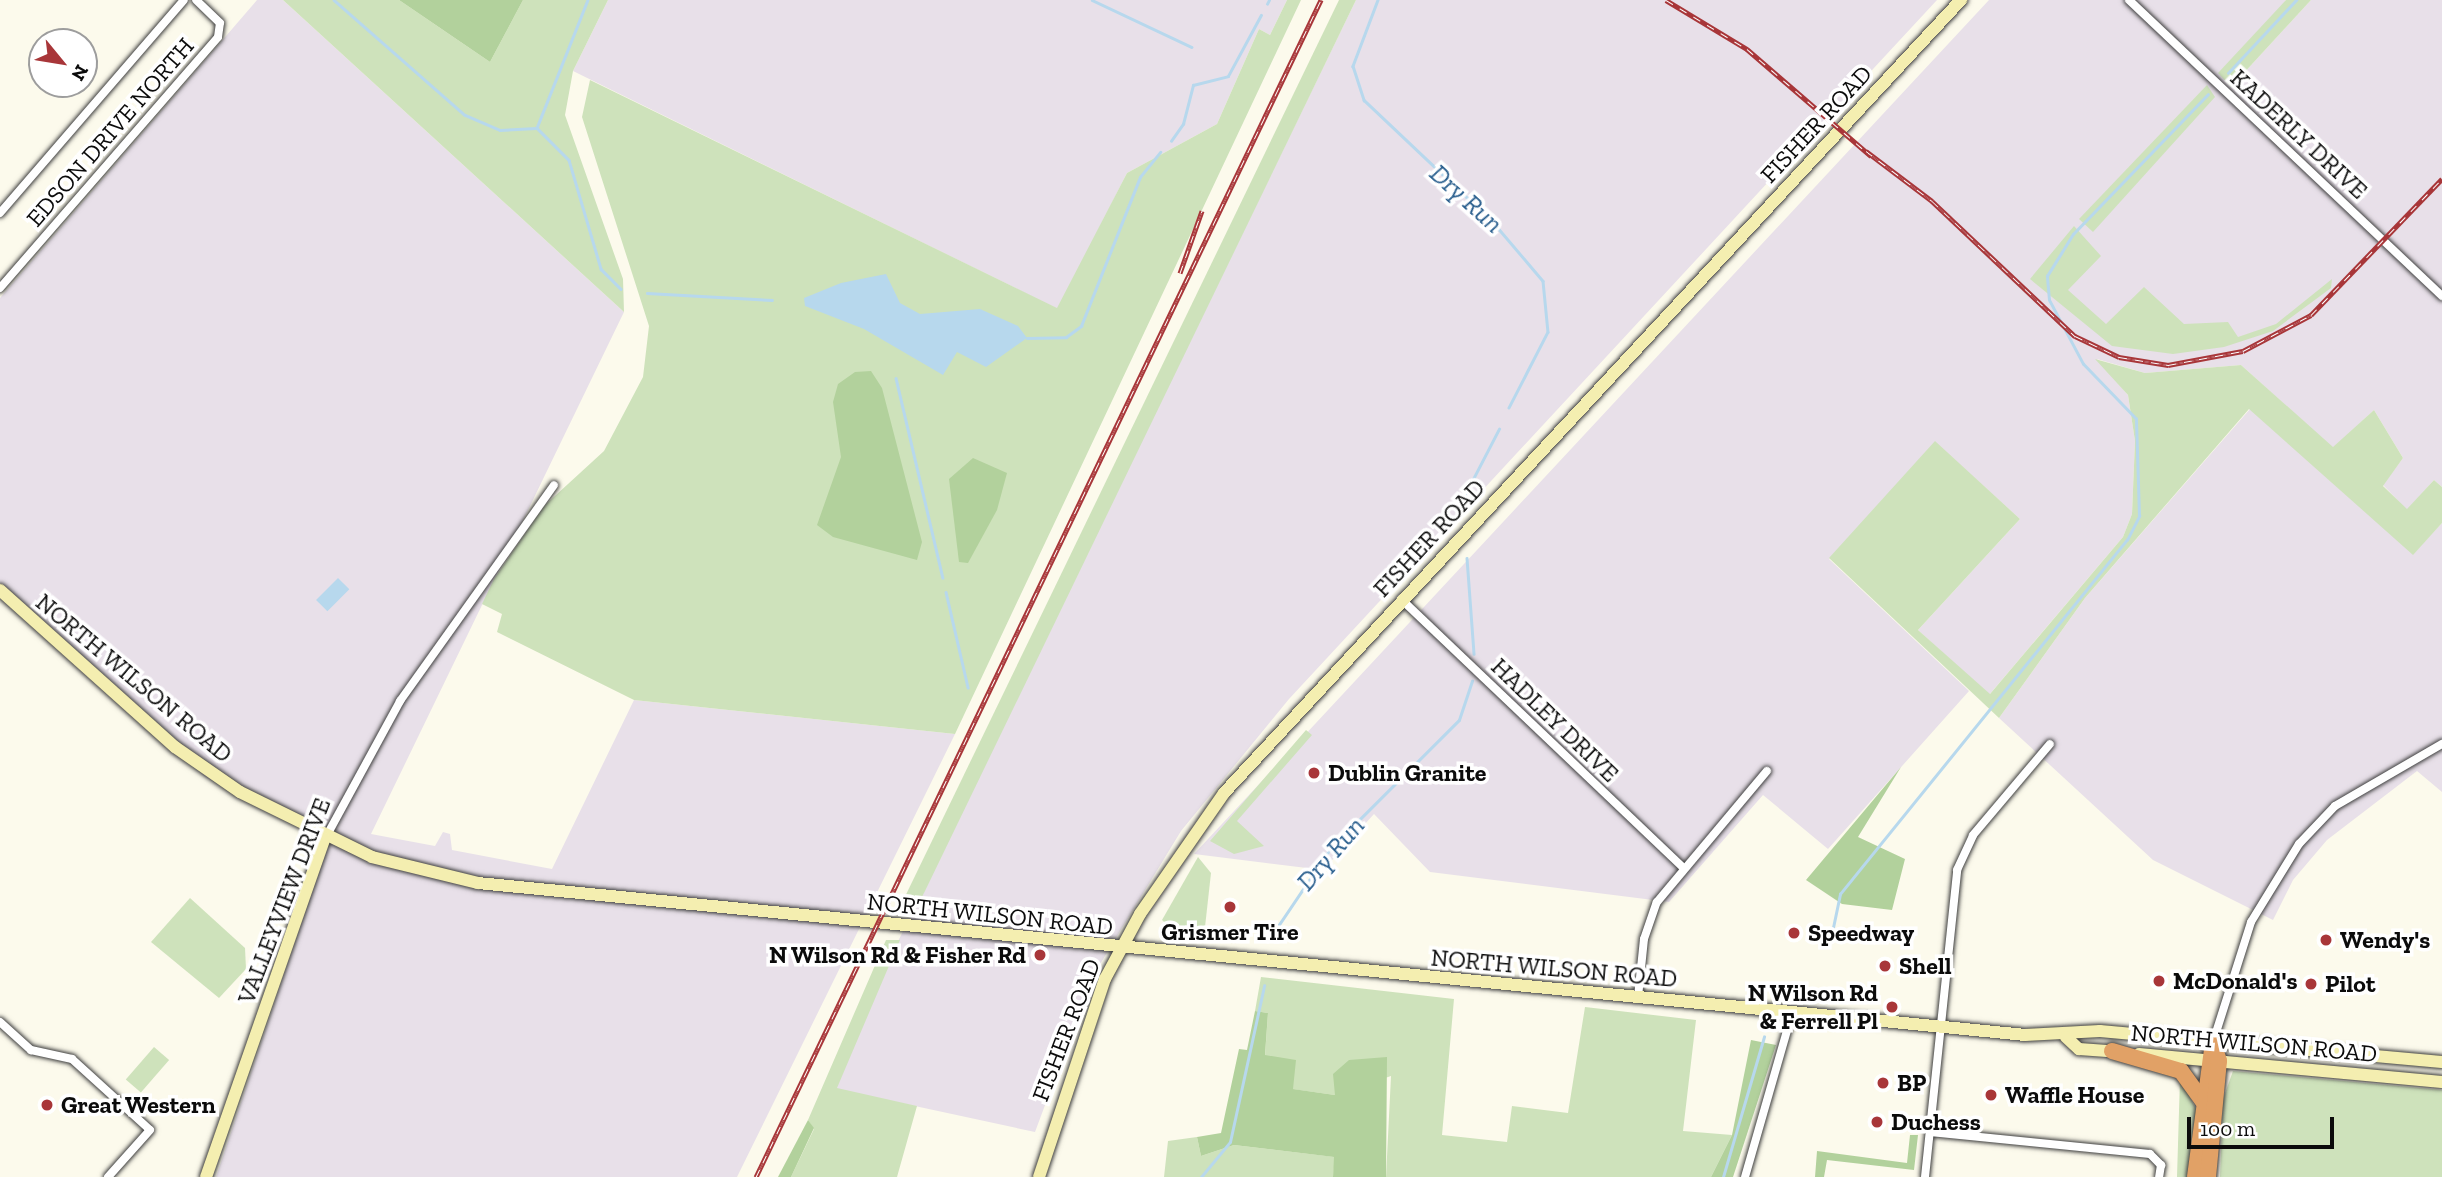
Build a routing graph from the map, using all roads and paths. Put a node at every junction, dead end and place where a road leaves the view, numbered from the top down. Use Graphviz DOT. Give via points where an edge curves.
graph roads {
  1 [pos="184,0"];
  2 [pos="196,0"];
  3 [pos="1961,0"];
  4 [pos="2129,0"];
  5 [pos="0,214"];
  6 [pos="0,288"];
  7 [pos="2442,296"];
  8 [pos="554,485"];
  9 [pos="0,590"];
  10 [pos="1401,599"];
  11 [pos="2050,744"];
  12 [pos="2442,744"];
  13 [pos="1768,771"];
  14 [pos="325,838"];
  15 [pos="1683,868"];
  16 [pos="1121,948"];
  17 [pos="1638,997"];
  18 [pos="1792,1013"];
  19 [pos="0,1022"];
  20 [pos="1942,1026"];
  21 [pos="2066,1037"];
  22 [pos="2213,1042"];
  23 [pos="2112,1051"];
  24 [pos="2213,1060"];
  25 [pos="2442,1062"];
  26 [pos="2442,1082"];
  27 [pos="2203,1101"];
  28 [pos="1930,1132"];
  29 [pos="108,1177"];
  30 [pos="206,1177"];
  31 [pos="1039,1177"];
  32 [pos="1745,1177"];
  33 [pos="1925,1177"];
  34 [pos="2159,1177"];
  35 [pos="2196,1177"];
  36 [pos="2208,1177"];
  1 -- 5 [label="street"];
  2 -- 6 [label="street, EDSON DRIVE NORTH" via="220,23 218,37"];
  3 -- 10 [label="main road, FISHER ROAD"];
  4 -- 7 [label="street, KADERLY DRIVE"];
  8 -- 14 [label="street, VALLEYVIEW DRIVE" via="393,712"];
  9 -- 14 [label="main road, NORTH WILSON ROAD" via="175,747 248,797"];
  10 -- 15 [label="street, HADLEY DRIVE"];
  10 -- 16 [label="main road, FISHER ROAD" via="1224,793"];
  11 -- 20 [label="street" via="1973,835 1960,860"];
  12 -- 22 [label="street" via="2335,806 2300,845 2251,922"];
  13 -- 15 [label="street"];
  14 -- 16 [label="main road, NORTH WILSON ROAD" via="389,862 478,883"];
  14 -- 30 [label="main road, VALLEYVIEW DRIVE"];
  15 -- 17 [label="street" via="1650,916"];
  16 -- 17 [label="main road, NORTH WILSON ROAD"];
  16 -- 31 [label="main road, FISHER ROAD" via="1078,1044"];
  17 -- 18 [label="main road, NORTH WILSON ROAD"];
  18 -- 20 [label="main road, NORTH WILSON ROAD"];
  18 -- 32 [label="street"];
  19 -- 29 [label="street" via="31,1050 72,1059 150,1130"];
  20 -- 21 [label="main road, NORTH WILSON ROAD"];
  20 -- 28 [label="street"];
  21 -- 22 [label="main road, NORTH WILSON ROAD" via="2081,1030"];
  21 -- 23 [label="main road, NORTH WILSON ROAD" via="2079,1049"];
  22 -- 24 [label="highway"];
  22 -- 25 [label="main road, NORTH WILSON ROAD"];
  23 -- 24 [label="main road, NORTH WILSON ROAD"];
  23 -- 27 [label="highway" via="2181,1071"];
  24 -- 26 [label="main road, NORTH WILSON ROAD"];
  24 -- 27 [label="highway"];
  24 -- 36 [label="highway"];
  27 -- 35 [label="highway"];
  28 -- 33 [label="street"];
  28 -- 34 [label="street" via="2150,1154 2161,1165"];
}
